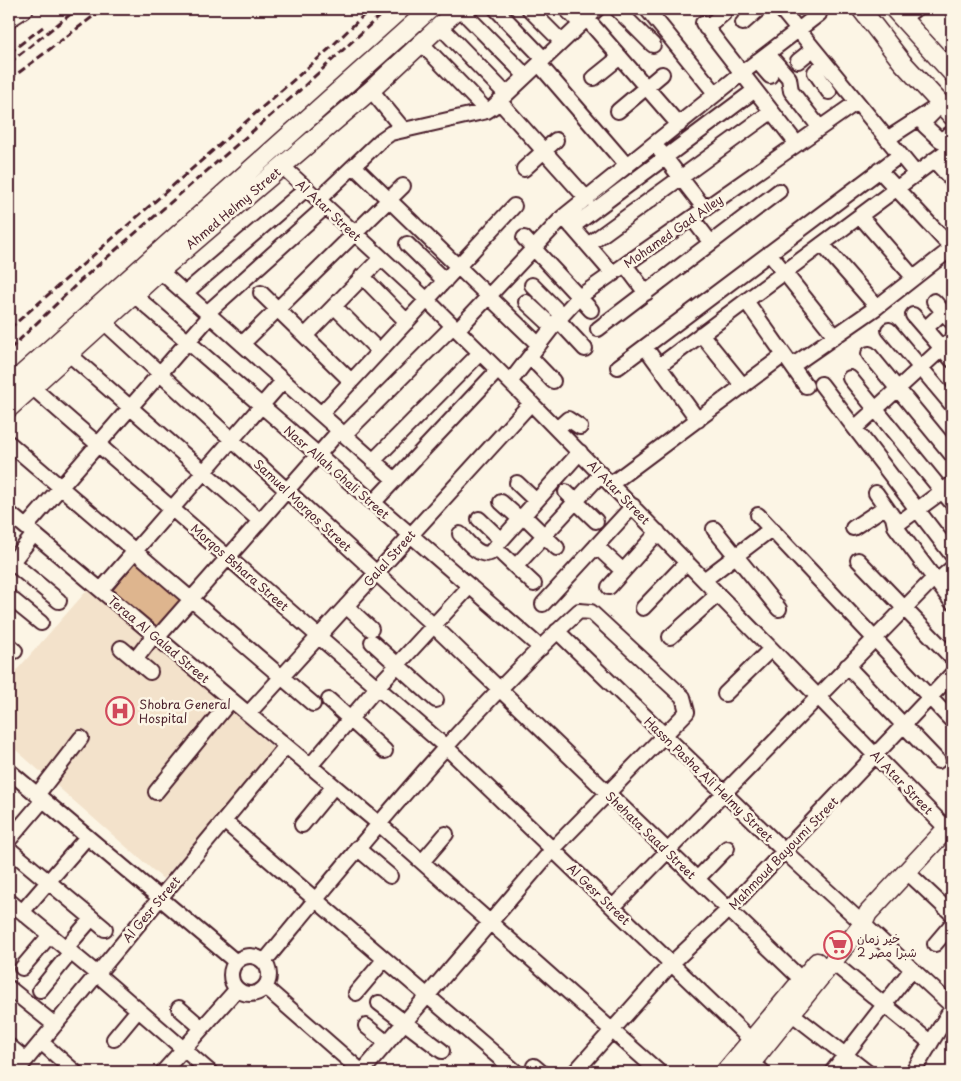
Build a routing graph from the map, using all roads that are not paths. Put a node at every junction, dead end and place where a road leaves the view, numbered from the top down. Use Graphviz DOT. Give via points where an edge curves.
graph roads {
  1 [pos="26,9"];
  2 [pos="430,9"];
  3 [pos="456,9"];
  4 [pos="496,9"];
  5 [pos="529,9"];
  6 [pos="566,9"];
  7 [pos="597,9"];
  8 [pos="617,9"];
  9 [pos="647,9"];
  10 [pos="759,9"];
  11 [pos="781,9"];
  12 [pos="861,9"];
  13 [pos="904,12"];
  14 [pos="724,13"];
  15 [pos="819,14"];
  16 [pos="9,20"];
  17 [pos="584,21"];
  18 [pos="742,23"];
  19 [pos="440,26"];
  20 [pos="798,31"];
  21 [pos="562,42"];
  22 [pos="421,43"];
  23 [pos="653,45"];
  24 [pos="813,49"];
  25 [pos="620,57"];
  26 [pos="762,58"];
  27 [pos="542,61"];
  28 [pos="798,61"];
  29 [pos="825,63"];
  30 [pos="949,63"];
  31 [pos="742,73"];
  32 [pos="662,74"];
  33 [pos="526,76"];
  34 [pos="770,76"];
  35 [pos="594,78"];
  36 [pos="646,87"];
  37 [pos="372,90"];
  38 [pos="755,90"];
  39 [pos="829,92"];
  40 [pos="716,94"];
  41 [pos="503,98"];
  42 [pos="857,102"];
  43 [pos="487,110"];
  44 [pos="947,110"];
  45 [pos="618,111"];
  46 [pos="771,112"];
  47 [pos="679,125"];
  48 [pos="820,128"];
  49 [pos="403,129"];
  50 [pos="952,133"];
  51 [pos="887,139"];
  52 [pos="556,140"];
  53 [pos="655,144"];
  54 [pos="797,144"];
  55 [pos="952,147"];
  56 [pos="544,151"];
  57 [pos="900,154"];
  58 [pos="665,157"];
  59 [pos="934,160"];
  60 [pos="282,166"];
  61 [pos="354,166"];
  62 [pos="628,166"];
  63 [pos="524,169"];
  64 [pos="879,170"];
  65 [pos="916,174"];
  66 [pos="681,177"];
  67 [pos="952,180"];
  68 [pos="403,186"];
  69 [pos="306,189"];
  70 [pos="896,189"];
  71 [pos="779,191"];
  72 [pos="587,199"];
  73 [pos="390,200"];
  74 [pos="322,204"];
  75 [pos="514,206"];
  76 [pos="706,209"];
  77 [pos="860,216"];
  78 [pos="692,218"];
  79 [pos="568,222"];
  80 [pos="354,234"];
  81 [pos="529,243"];
  82 [pos="711,243"];
  83 [pos="407,244"];
  84 [pos="822,244"];
  85 [pos="588,245"];
  86 [pos="952,248"];
  87 [pos="770,253"];
  88 [pos="381,258"];
  89 [pos="626,265"];
  90 [pos="459,266"];
  91 [pos="160,271"];
  92 [pos="785,272"];
  93 [pos="613,274"];
  94 [pos="362,276"];
  95 [pos="914,278"];
  96 [pos="445,281"];
  97 [pos="532,285"];
  98 [pos="646,292"];
  99 [pos="184,293"];
  100 [pos="261,293"];
  101 [pos="134,295"];
  102 [pos="488,295"];
  103 [pos="579,298"];
  104 [pos="427,300"];
  105 [pos="746,300"];
  106 [pos="934,301"];
  107 [pos="526,302"];
  108 [pos="334,306"];
  109 [pos="877,307"];
  110 [pos="278,309"];
  111 [pos="591,310"];
  112 [pos="209,314"];
  113 [pos="912,315"];
  114 [pos="948,317"];
  115 [pos="558,321"];
  116 [pos="104,322"];
  117 [pos="407,322"];
  118 [pos="455,328"];
  119 [pos="598,329"];
  120 [pos="925,329"];
  121 [pos="889,330"];
  122 [pos="701,334"];
  123 [pos="305,336"];
  124 [pos="834,336"];
  125 [pos="187,342"];
  126 [pos="242,344"];
  127 [pos="947,344"];
  128 [pos="539,345"];
  129 [pos="645,347"];
  130 [pos="585,349"];
  131 [pos="379,351"];
  132 [pos="480,353"];
  133 [pos="69,354"];
  134 [pos="869,354"];
  135 [pos="530,357"];
  136 [pos="952,360"];
  137 [pos="788,361"];
  138 [pos="659,366"];
  139 [pos="618,367"];
  140 [pos="921,368"];
  141 [pos="498,370"];
  142 [pos="160,373"];
  143 [pos="850,378"];
  144 [pos="283,381"];
  145 [pos="351,381"];
  146 [pos="510,382"];
  147 [pos="553,382"];
  148 [pos="821,384"];
  149 [pos="9,386"];
  150 [pos="743,386"];
  151 [pos="806,386"];
  152 [pos="32,387"];
  153 [pos="898,389"];
  154 [pos="531,403"];
  155 [pos="952,405"];
  156 [pos="130,406"];
  157 [pos="261,406"];
  158 [pos="9,408"];
  159 [pos="875,409"];
  160 [pos="321,414"];
  161 [pos="698,420"];
  162 [pos="580,427"];
  163 [pos="854,428"];
  164 [pos="557,429"];
  165 [pos="342,433"];
  166 [pos="232,440"];
  167 [pos="9,442"];
  168 [pos="98,444"];
  169 [pos="580,452"];
  170 [pos="318,455"];
  171 [pos="952,455"];
  172 [pos="373,461"];
  173 [pos="204,472"];
  174 [pos="601,474"];
  175 [pos="395,480"];
  176 [pos="517,483"];
  177 [pos="612,484"];
  178 [pos="61,487"];
  179 [pos="947,487"];
  180 [pos="287,490"];
  181 [pos="876,493"];
  182 [pos="571,497"];
  183 [pos="536,501"];
  184 [pos="501,502"];
  185 [pos="373,503"];
  186 [pos="952,503"];
  187 [pos="633,506"];
  188 [pos="885,506"];
  189 [pos="172,508"];
  190 [pos="916,511"];
  191 [pos="9,513"];
  192 [pos="758,515"];
  193 [pos="522,517"];
  194 [pos="479,519"];
  195 [pos="260,521"];
  196 [pos="596,521"];
  197 [pos="895,526"];
  198 [pos="853,528"];
  199 [pos="714,529"];
  200 [pos="771,529"];
  201 [pos="30,531"];
  202 [pos="658,532"];
  203 [pos="460,534"];
  204 [pos="410,535"];
  205 [pos="544,536"];
  206 [pos="501,540"];
  207 [pos="596,546"];
  208 [pos="556,548"];
  209 [pos="135,551"];
  210 [pos="504,555"];
  211 [pos="952,555"];
  212 [pos="736,556"];
  213 [pos="229,557"];
  214 [pos="858,560"];
  215 [pos="687,562"];
  216 [pos="10,563"];
  217 [pos="516,566"];
  218 [pos="952,568"];
  219 [pos="623,571"];
  220 [pos="376,572"];
  221 [pos="704,580"];
  222 [pos="935,580"];
  223 [pos="534,584"];
  224 [pos="470,586"];
  225 [pos="609,587"];
  226 [pos="102,590"];
  227 [pos="718,594"];
  228 [pos="9,597"];
  229 [pos="192,599"];
  230 [pos="59,601"];
  231 [pos="952,602"];
  232 [pos="543,604"];
  233 [pos="346,606"];
  234 [pos="643,608"];
  235 [pos="904,608"];
  236 [pos="779,609"];
  237 [pos="41,623"];
  238 [pos="435,626"];
  239 [pos="557,631"];
  240 [pos="319,635"];
  241 [pos="156,637"];
  242 [pos="670,637"];
  243 [pos="874,639"];
  244 [pos="121,648"];
  245 [pos="541,648"];
  246 [pos="771,649"];
  247 [pos="952,658"];
  248 [pos="135,660"];
  249 [pos="398,666"];
  250 [pos="847,666"];
  251 [pos="150,672"];
  252 [pos="952,674"];
  253 [pos="282,677"];
  254 [pos="378,686"];
  255 [pos="500,689"];
  256 [pos="725,694"];
  257 [pos="818,696"];
  258 [pos="930,698"];
  259 [pos="232,700"];
  260 [pos="329,700"];
  261 [pos="436,700"];
  262 [pos="313,704"];
  263 [pos="248,714"];
  264 [pos="350,719"];
  265 [pos="952,721"];
  266 [pos="904,726"];
  267 [pos="664,735"];
  268 [pos="81,738"];
  269 [pos="286,746"];
  270 [pos="447,748"];
  271 [pos="385,751"];
  272 [pos="875,755"];
  273 [pos="938,761"];
  274 [pos="310,766"];
  275 [pos="10,775"];
  276 [pos="334,786"];
  277 [pos="156,792"];
  278 [pos="608,793"];
  279 [pos="724,793"];
  280 [pos="40,797"];
  281 [pos="224,821"];
  282 [pos="378,823"];
  283 [pos="302,825"];
  284 [pos="950,828"];
  285 [pos="12,830"];
  286 [pos="446,834"];
  287 [pos="86,837"];
  288 [pos="357,848"];
  289 [pos="727,848"];
  290 [pos="9,849"];
  291 [pos="553,849"];
  292 [pos="668,851"];
  293 [pos="784,851"];
  294 [pos="422,862"];
  295 [pos="906,871"];
  296 [pos="390,876"];
  297 [pos="697,879"];
  298 [pos="48,882"];
  299 [pos="160,898"];
  300 [pos="315,900"];
  301 [pos="9,901"];
  302 [pos="613,907"];
  303 [pos="729,909"];
  304 [pos="22,912"];
  305 [pos="952,914"];
  306 [pos="92,918"];
  307 [pos="862,918"];
  308 [pos="490,922"];
  309 [pos="952,924"];
  310 [pos="105,929"];
  311 [pos="50,935"];
  312 [pos="936,944"];
  313 [pos="68,950"];
  314 [pos="384,960"];
  315 [pos="236,962"];
  316 [pos="264,962"];
  317 [pos="832,962"];
  318 [pos="671,964"];
  319 [pos="22,968"];
  320 [pos="912,969"];
  321 [pos="97,974"];
  322 [pos="802,980"];
  323 [pos="265,987"];
  324 [pos="9,988"];
  325 [pos="237,989"];
  326 [pos="40,990"];
  327 [pos="356,992"];
  328 [pos="427,996"];
  329 [pos="378,1003"];
  330 [pos="885,1005"];
  331 [pos="952,1005"];
  332 [pos="179,1008"];
  333 [pos="138,1010"];
  334 [pos="791,1013"];
  335 [pos="404,1023"];
  336 [pos="55,1025"];
  337 [pos="366,1026"];
  338 [pos="202,1028"];
  339 [pos="612,1030"];
  340 [pos="114,1039"];
  341 [pos="752,1041"];
  342 [pos="41,1042"];
  343 [pos="387,1043"];
  344 [pos="931,1043"];
  345 [pos="9,1046"];
  346 [pos="183,1050"];
  347 [pos="442,1051"];
  348 [pos="846,1055"];
  349 [pos="26,1060"];
  350 [pos="753,1069"];
  351 [pos="16,1072"];
  352 [pos="75,1072"];
  353 [pos="163,1072"];
  354 [pos="210,1072"];
  355 [pos="362,1072"];
  356 [pos="516,1072"];
  357 [pos="575,1072"];
  358 [pos="659,1072"];
  359 [pos="725,1072"];
  360 [pos="832,1072"];
  361 [pos="867,1072"];
  362 [pos="913,1072"];
  1 -- 16 [label="street"];
  2 -- 149 [label="main road, Ahmed Helmy Street"];
  3 -- 19 [label="main road, Ahmed Helmy Street"];
  3 -- 33 [label="street"];
  4 -- 27 [label="street"];
  5 -- 21 [label="street"];
  6 -- 17 [label="street"];
  7 -- 17 [label="street"];
  8 -- 23 [label="street"];
  9 -- 40 [label="street"];
  10 -- 18 [label="street"];
  11 -- 20 [label="street"];
  12 -- 44 [label="main road" via="902,62"];
  13 -- 30 [label="main road"];
  14 -- 31 [label="street" via="705,25"];
  15 -- 20 [label="street"];
  17 -- 21 [label="street"];
  17 -- 25 [label="street"];
  19 -- 22 [label="main road, Ahmed Helmy Street"];
  19 -- 41 [label="street"];
  20 -- 24 [label="street"];
  20 -- 26 [label="street"];
  21 -- 27 [label="street"];
  22 -- 37 [label="main road, Ahmed Helmy Street"];
  22 -- 43 [label="street"];
  24 -- 28 [label="street"];
  24 -- 29 [label="street"];
  25 -- 35 [label="street"];
  25 -- 36 [label="street"];
  26 -- 31 [label="street"];
  26 -- 34 [label="street"];
  26 -- 48 [label="street" via="789,78 791,91"];
  27 -- 33 [label="street"];
  27 -- 62 [label="street"];
  29 -- 39 [label="street" via="815,72"];
  29 -- 42 [label="street"];
  31 -- 38 [label="street"];
  31 -- 40 [label="street"];
  32 -- 36 [label="street"];
  33 -- 41 [label="street"];
  36 -- 45 [label="street"];
  36 -- 47 [label="street"];
  37 -- 49 [label="street"];
  37 -- 60 [label="main road, Ahmed Helmy Street"];
  38 -- 46 [label="street"];
  38 -- 58 [label="street"];
  40 -- 47 [label="street"];
  41 -- 43 [label="street"];
  41 -- 56 [label="street"];
  42 -- 48 [label="street, Mohamed Gad Alley"];
  42 -- 51 [label="street"];
  43 -- 49 [label="street"];
  44 -- 50 [label="street" via="924,125 940,140"];
  44 -- 51 [label="street"];
  46 -- 54 [label="street"];
  46 -- 66 [label="street"];
  47 -- 53 [label="street"];
  48 -- 54 [label="street, Mohamed Gad Alley"];
  49 -- 61 [label="street" via="381,140"];
  51 -- 57 [label="street"];
  52 -- 56 [label="street"];
  53 -- 58 [label="street"];
  53 -- 62 [label="street"];
  54 -- 76 [label="street, Mohamed Gad Alley"];
  55 -- 59 [label="street"];
  56 -- 63 [label="street"];
  56 -- 72 [label="street"];
  57 -- 64 [label="street"];
  57 -- 65 [label="street"];
  58 -- 66 [label="street"];
  58 -- 79 [label="street"];
  59 -- 65 [label="street"];
  59 -- 67 [label="street"];
  60 -- 69 [label="street, Al Atar Street"];
  60 -- 91 [label="main road, Ahmed Helmy Street"];
  61 -- 73 [label="street"];
  61 -- 74 [label="street"];
  62 -- 72 [label="street"];
  64 -- 70 [label="street"];
  64 -- 87 [label="street"];
  65 -- 70 [label="street"];
  66 -- 76 [label="street"];
  66 -- 85 [label="street"];
  68 -- 73 [label="street"];
  69 -- 74 [label="street, Al Atar Street"];
  69 -- 99 [label="street"];
  70 -- 77 [label="street"];
  70 -- 86 [label="street"];
  71 -- 82 [label="street"];
  72 -- 79 [label="street"];
  73 -- 80 [label="street"];
  73 -- 90 [label="street"];
  74 -- 80 [label="street, Al Atar Street"];
  74 -- 112 [label="street"];
  75 -- 90 [label="street"];
  76 -- 78 [label="street, Mohamed Gad Alley"];
  77 -- 84 [label="street"];
  77 -- 95 [label="street"];
  78 -- 82 [label="street"];
  78 -- 89 [label="street, Mohamed Gad Alley"];
  79 -- 81 [label="street"];
  79 -- 85 [label="street"];
  80 -- 88 [label="street, Al Atar Street"];
  80 -- 110 [label="street"];
  81 -- 102 [label="street"];
  81 -- 103 [label="street"];
  82 -- 98 [label="street"];
  83 -- 96 [label="street"];
  84 -- 92 [label="street"];
  84 -- 109 [label="street"];
  85 -- 93 [label="street"];
  86 -- 95 [label="street"];
  87 -- 92 [label="street"];
  87 -- 129 [label="street"];
  88 -- 94 [label="street"];
  88 -- 104 [label="street, Al Atar Street"];
  89 -- 93 [label="street, Mohamed Gad Alley"];
  89 -- 98 [label="street"];
  90 -- 96 [label="street"];
  90 -- 102 [label="street"];
  91 -- 99 [label="street"];
  91 -- 101 [label="main road, Ahmed Helmy Street"];
  92 -- 105 [label="street"];
  92 -- 124 [label="street"];
  93 -- 103 [label="street, Mohamed Gad Alley"];
  94 -- 108 [label="street"];
  94 -- 117 [label="street"];
  95 -- 109 [label="street"];
  96 -- 104 [label="street"];
  97 -- 115 [label="street"];
  98 -- 119 [label="street"];
  99 -- 112 [label="street"];
  100 -- 110 [label="street"];
  101 -- 116 [label="main road, Ahmed Helmy Street"];
  101 -- 125 [label="street, Nasr Allah Ghali Street"];
  102 -- 118 [label="street"];
  102 -- 128 [label="street"];
  103 -- 111 [label="street"];
  103 -- 115 [label="street, Mohamed Gad Alley"];
  104 -- 117 [label="street"];
  104 -- 118 [label="street, Al Atar Street"];
  105 -- 122 [label="street"];
  105 -- 137 [label="street"];
  106 -- 114 [label="street"];
  107 -- 115 [label="street"];
  108 -- 123 [label="street"];
  108 -- 131 [label="street"];
  109 -- 124 [label="street"];
  110 -- 123 [label="street"];
  110 -- 126 [label="street"];
  112 -- 125 [label="street"];
  112 -- 126 [label="street"];
  113 -- 120 [label="street"];
  114 -- 120 [label="street"];
  115 -- 128 [label="street, Mohamed Gad Alley"];
  115 -- 130 [label="street"];
  116 -- 133 [label="main road, Ahmed Helmy Street"];
  116 -- 142 [label="street, Samuel Morqos Street"];
  117 -- 131 [label="street"];
  118 -- 132 [label="street, Al Atar Street"];
  118 -- 165 [label="street"];
  120 -- 127 [label="street"];
  121 -- 140 [label="street"];
  122 -- 138 [label="street"];
  122 -- 150 [label="street"];
  123 -- 145 [label="street"];
  124 -- 137 [label="street"];
  125 -- 142 [label="street"];
  125 -- 157 [label="street, Nasr Allah Ghali Street"];
  126 -- 144 [label="street"];
  127 -- 136 [label="street"];
  127 -- 140 [label="street"];
  128 -- 135 [label="street, Mohamed Gad Alley"];
  129 -- 138 [label="street"];
  129 -- 139 [label="street"];
  131 -- 145 [label="street"];
  132 -- 141 [label="street, Al Atar Street"];
  132 -- 172 [label="street"];
  133 -- 152 [label="main road, Ahmed Helmy Street"];
  133 -- 156 [label="street"];
  134 -- 153 [label="street"];
  135 -- 146 [label="street, Mohamed Gad Alley"];
  135 -- 147 [label="street"];
  137 -- 150 [label="street"];
  137 -- 151 [label="street"];
  138 -- 161 [label="street"];
  140 -- 153 [label="street"];
  140 -- 155 [label="street"];
  141 -- 146 [label="street, Al Atar Street"];
  141 -- 175 [label="street"];
  142 -- 156 [label="street"];
  142 -- 166 [label="street, Samuel Morqos Street"];
  143 -- 159 [label="street"];
  144 -- 157 [label="street"];
  144 -- 160 [label="street"];
  145 -- 160 [label="street"];
  146 -- 154 [label="street, Al Atar Street"];
  148 -- 163 [label="street"];
  150 -- 161 [label="street"];
  152 -- 158 [label="main road, Ahmed Helmy Street"];
  152 -- 168 [label="street, Morqos Bshara Street"];
  153 -- 159 [label="street"];
  153 -- 171 [label="street"];
  154 -- 164 [label="street, Al Atar Street"];
  154 -- 204 [label="street, Galal Street"];
  156 -- 168 [label="street"];
  156 -- 173 [label="street"];
  157 -- 166 [label="street"];
  157 -- 170 [label="street, Nasr Allah Ghali Street"];
  159 -- 163 [label="street"];
  159 -- 179 [label="street"];
  160 -- 165 [label="street"];
  161 -- 177 [label="street"];
  162 -- 164 [label="street" via="568,419"];
  163 -- 190 [label="street"];
  164 -- 169 [label="street, Al Atar Street"];
  165 -- 170 [label="street"];
  165 -- 172 [label="street"];
  166 -- 173 [label="street"];
  166 -- 180 [label="street, Samuel Morqos Street"];
  167 -- 178 [label="street"];
  168 -- 178 [label="street"];
  168 -- 189 [label="street, Morqos Bshara Street"];
  169 -- 174 [label="street, Al Atar Street"];
  169 -- 183 [label="street"];
  170 -- 180 [label="street"];
  170 -- 185 [label="street, Nasr Allah Ghali Street"];
  172 -- 175 [label="street"];
  173 -- 189 [label="street"];
  173 -- 195 [label="street"];
  174 -- 177 [label="street, Al Atar Street"];
  174 -- 182 [label="street"];
  175 -- 185 [label="street"];
  176 -- 183 [label="street"];
  177 -- 187 [label="street, Al Atar Street"];
  178 -- 201 [label="street"];
  178 -- 209 [label="street"];
  179 -- 186 [label="street"];
  179 -- 190 [label="street"];
  180 -- 195 [label="street"];
  180 -- 220 [label="street, Samuel Morqos Street"];
  181 -- 188 [label="street"];
  182 -- 196 [label="street"];
  182 -- 205 [label="street"];
  183 -- 193 [label="street"];
  184 -- 193 [label="street"];
  185 -- 204 [label="street, Nasr Allah Ghali Street"];
  187 -- 202 [label="street, Al Atar Street"];
  187 -- 207 [label="street"];
  188 -- 197 [label="street"];
  188 -- 198 [label="street"];
  189 -- 209 [label="street"];
  189 -- 213 [label="street, Morqos Bshara Street"];
  190 -- 197 [label="street"];
  190 -- 211 [label="street"];
  191 -- 201 [label="street, Teraa Al Galad Street"];
  192 -- 200 [label="street"];
  193 -- 205 [label="street"];
  193 -- 206 [label="street"];
  194 -- 206 [label="street"];
  195 -- 213 [label="street"];
  197 -- 222 [label="street"];
  199 -- 212 [label="street"];
  200 -- 212 [label="street"];
  200 -- 243 [label="street"];
  201 -- 216 [label="street"];
  201 -- 226 [label="street, Teraa Al Galad Street"];
  202 -- 215 [label="street, Al Atar Street"];
  202 -- 219 [label="street"];
  203 -- 206 [label="street" via="484,554 490,553"];
  204 -- 220 [label="street, Galal Street"];
  204 -- 224 [label="street, Nasr Allah Ghali Street"];
  205 -- 208 [label="street"];
  205 -- 217 [label="street"];
  207 -- 219 [label="street"];
  207 -- 232 [label="street"];
  209 -- 226 [label="street"];
  209 -- 229 [label="street"];
  210 -- 217 [label="street"];
  212 -- 221 [label="street"];
  212 -- 236 [label="street"];
  213 -- 229 [label="street"];
  213 -- 240 [label="street, Morqos Bshara Street"];
  214 -- 235 [label="street"];
  215 -- 221 [label="street, Al Atar Street"];
  215 -- 234 [label="street"];
  216 -- 230 [label="street"];
  217 -- 223 [label="street"];
  218 -- 222 [label="street"];
  219 -- 225 [label="street"];
  220 -- 233 [label="street, Galal Street"];
  220 -- 238 [label="street, Samuel Morqos Street"];
  221 -- 227 [label="street, Al Atar Street"];
  222 -- 231 [label="street"];
  222 -- 235 [label="street"];
  224 -- 238 [label="street"];
  224 -- 245 [label="street, Nasr Allah Ghali Street"];
  226 -- 241 [label="street, Teraa Al Galad Street"];
  227 -- 242 [label="street"];
  227 -- 246 [label="street, Al Atar Street"];
  228 -- 237 [label="street"];
  229 -- 241 [label="street"];
  229 -- 253 [label="street"];
  233 -- 240 [label="street, Galal Street"];
  233 -- 249 [label="street"];
  235 -- 243 [label="street"];
  235 -- 247 [label="street"];
  238 -- 249 [label="street"];
  238 -- 255 [label="street, Samuel Morqos Street"];
  239 -- 245 [label="street"];
  239 -- 267 [label="street, Hassn Pasha Ali Helmy Street"];
  239 -- 267 [label="street" via="579,611 591,612 683,697 687,712"];
  240 -- 253 [label="street, Galal Street"];
  240 -- 254 [label="street, Morqos Bshara Street"];
  241 -- 248 [label="street"];
  241 -- 259 [label="street, Teraa Al Galad Street"];
  243 -- 250 [label="street"];
  243 -- 258 [label="street"];
  244 -- 248 [label="street"];
  245 -- 255 [label="street"];
  246 -- 256 [label="street"];
  246 -- 257 [label="street, Al Atar Street"];
  248 -- 251 [label="street"];
  249 -- 254 [label="street"];
  249 -- 261 [label="street"];
  250 -- 257 [label="street"];
  250 -- 266 [label="street"];
  252 -- 258 [label="street, Mahmoud Bayoumi Street"];
  253 -- 262 [label="street"];
  253 -- 263 [label="street, Galal Street"];
  254 -- 264 [label="street"];
  254 -- 270 [label="street, Morqos Bshara Street"];
  255 -- 270 [label="street"];
  255 -- 278 [label="street, Shehata Saad Street"];
  257 -- 272 [label="street, Al Atar Street"];
  257 -- 279 [label="street"];
  258 -- 265 [label="street"];
  258 -- 266 [label="street, Mahmoud Bayoumi Street"];
  259 -- 263 [label="street, Teraa Al Galad Street"];
  259 -- 277 [label="street"];
  260 -- 264 [label="street"];
  263 -- 269 [label="street, Teraa Al Galad Street"];
  264 -- 271 [label="street"];
  264 -- 274 [label="street"];
  266 -- 272 [label="street, Mahmoud Bayoumi Street"];
  266 -- 273 [label="street"];
  267 -- 278 [label="street"];
  267 -- 279 [label="street, Hassn Pasha Ali Helmy Street"];
  268 -- 280 [label="street"];
  269 -- 274 [label="street, Teraa Al Galad Street"];
  269 -- 281 [label="street, Al Gesr Street"];
  270 -- 282 [label="street"];
  270 -- 291 [label="street, Al Gesr Street"];
  272 -- 284 [label="street, Al Atar Street"];
  272 -- 293 [label="street, Mahmoud Bayoumi Street"];
  274 -- 276 [label="street, Teraa Al Galad Street"];
  275 -- 280 [label="street"];
  276 -- 282 [label="street, Teraa Al Galad Street"];
  276 -- 283 [label="street"];
  278 -- 291 [label="street"];
  278 -- 292 [label="street, Shehata Saad Street"];
  279 -- 292 [label="street"];
  279 -- 293 [label="street, Hassn Pasha Ali Helmy Street"];
  280 -- 285 [label="street"];
  280 -- 287 [label="street"];
  281 -- 299 [label="street, Al Gesr Street"];
  281 -- 300 [label="street"];
  282 -- 288 [label="street"];
  282 -- 294 [label="street, Teraa Al Galad Street"];
  284 -- 295 [label="main road"];
  286 -- 294 [label="street"];
  287 -- 298 [label="street"];
  287 -- 299 [label="street"];
  288 -- 296 [label="street"];
  288 -- 300 [label="street"];
  289 -- 297 [label="street"];
  290 -- 298 [label="street"];
  291 -- 302 [label="street, Al Gesr Street"];
  291 -- 308 [label="street"];
  292 -- 297 [label="street, Shehata Saad Street"];
  292 -- 302 [label="street"];
  293 -- 303 [label="street, Mahmoud Bayoumi Street"];
  293 -- 307 [label="street, Hassn Pasha Ali Helmy Street"];
  294 -- 308 [label="street, Teraa Al Galad Street"];
  295 -- 305 [label="street"];
  295 -- 307 [label="main road"];
  297 -- 303 [label="street, Shehata Saad Street"];
  298 -- 304 [label="street"];
  298 -- 306 [label="street"];
  299 -- 315 [label="street"];
  299 -- 321 [label="street, Al Gesr Street"];
  300 -- 314 [label="street"];
  300 -- 316 [label="street"];
  301 -- 304 [label="street"];
  302 -- 318 [label="street, Al Gesr Street"];
  303 -- 318 [label="street, Mahmoud Bayoumi Street"];
  303 -- 322 [label="street, Shehata Saad Street"];
  304 -- 311 [label="street"];
  306 -- 310 [label="street"];
  306 -- 313 [label="street"];
  307 -- 317 [label="main road"];
  307 -- 320 [label="street, Hassn Pasha Ali Helmy Street"];
  307 -- 322 [label="main road"];
  308 -- 328 [label="street"];
  308 -- 339 [label="street, Teraa Al Galad Street"];
  309 -- 312 [label="street"];
  311 -- 313 [label="street"];
  311 -- 319 [label="street"];
  313 -- 321 [label="street"];
  313 -- 326 [label="street"];
  314 -- 327 [label="street"];
  314 -- 328 [label="street"];
  315 -- 316 [label="street" via="250,956"];
  315 -- 325 [label="street" via="231,973"];
  316 -- 323 [label="street" via="269,977"];
  317 -- 330 [label="street"];
  317 -- 334 [label="main road"];
  318 -- 339 [label="street, Mahmoud Bayoumi Street"];
  318 -- 341 [label="street, Al Gesr Street"];
  320 -- 330 [label="street"];
  320 -- 331 [label="street, Hassn Pasha Ali Helmy Street"];
  321 -- 333 [label="street"];
  321 -- 336 [label="street, Al Gesr Street"];
  322 -- 341 [label="main road"];
  323 -- 325 [label="street" via="251,994"];
  323 -- 355 [label="street"];
  324 -- 336 [label="street"];
  325 -- 338 [label="street"];
  328 -- 335 [label="street"];
  328 -- 356 [label="street"];
  329 -- 335 [label="street"];
  330 -- 344 [label="street"];
  330 -- 348 [label="street"];
  331 -- 344 [label="street"];
  332 -- 338 [label="street"];
  333 -- 340 [label="street"];
  333 -- 346 [label="street"];
  334 -- 348 [label="street"];
  334 -- 350 [label="main road"];
  335 -- 343 [label="street"];
  335 -- 347 [label="street"];
  336 -- 342 [label="street, Al Gesr Street"];
  337 -- 343 [label="street"];
  338 -- 346 [label="street"];
  339 -- 357 [label="street, Mahmoud Bayoumi Street"];
  339 -- 358 [label="street, Teraa Al Galad Street"];
  341 -- 359 [label="main road"];
  342 -- 349 [label="street, Al Gesr Street"];
  342 -- 352 [label="street"];
  343 -- 355 [label="street"];
  344 -- 362 [label="street"];
  345 -- 349 [label="street"];
  346 -- 353 [label="street"];
  346 -- 354 [label="street"];
  348 -- 360 [label="street"];
  348 -- 361 [label="street"];
  349 -- 351 [label="street, Al Gesr Street"];
}
